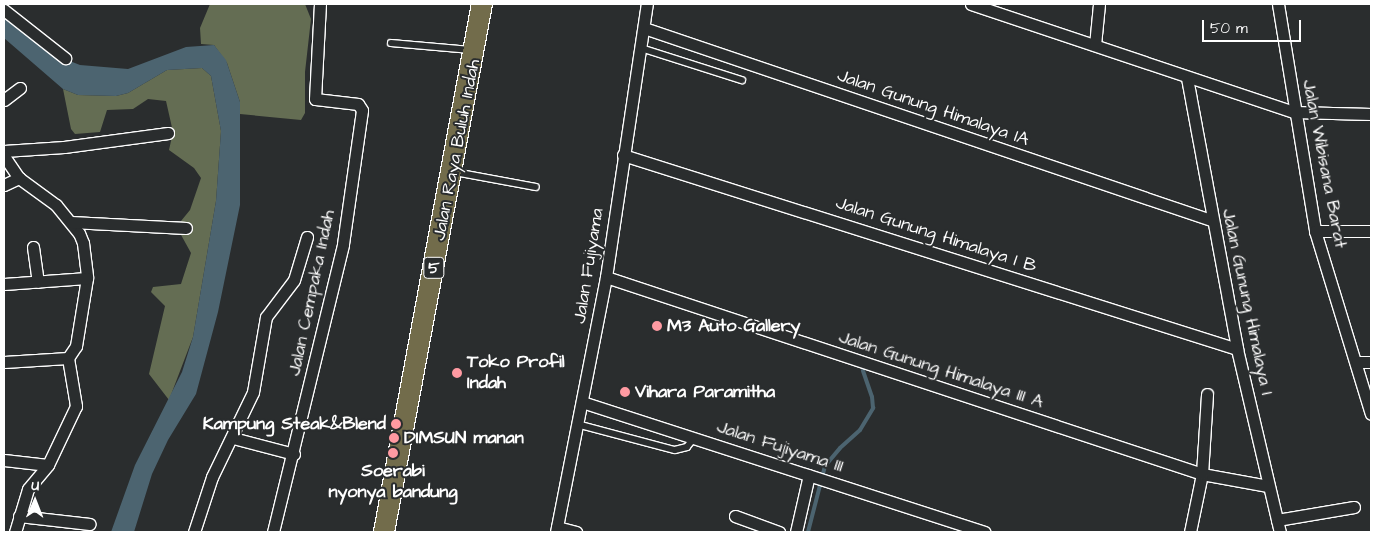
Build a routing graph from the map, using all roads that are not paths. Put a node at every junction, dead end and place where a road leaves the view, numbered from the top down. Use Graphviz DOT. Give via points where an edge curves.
graph roads {
  1 [pos="320,4"];
  2 [pos="482,4"];
  3 [pos="648,4"];
  4 [pos="971,4"];
  5 [pos="1099,4"];
  6 [pos="1278,4"];
  7 [pos="4,10"];
  8 [pos="644,28"];
  9 [pos="390,43"];
  10 [pos="1094,45"];
  11 [pos="641,48"];
  12 [pos="475,51"];
  13 [pos="64,58"];
  14 [pos="1186,78"];
  15 [pos="742,80"];
  16 [pos="20,88"];
  17 [pos="4,100"];
  18 [pos="1294,112"];
  19 [pos="1371,114"];
  20 [pos="168,133"];
  21 [pos="4,151"];
  22 [pos="4,156"];
  23 [pos="624,156"];
  24 [pos="453,171"];
  25 [pos="20,178"];
  26 [pos="4,185"];
  27 [pos="536,187"];
  28 [pos="1211,220"];
  29 [pos="71,222"];
  30 [pos="186,228"];
  31 [pos="1315,231"];
  32 [pos="1371,231"];
  33 [pos="307,237"];
  34 [pos="33,246"];
  35 [pos="606,277"];
  36 [pos="87,278"];
  37 [pos="38,282"];
  38 [pos="4,284"];
  39 [pos="1237,349"];
  40 [pos="68,358"];
  41 [pos="4,362"];
  42 [pos="1357,362"];
  43 [pos="1371,362"];
  44 [pos="1207,394"];
  45 [pos="582,402"];
  46 [pos="1371,414"];
  47 [pos="577,424"];
  48 [pos="233,438"];
  49 [pos="694,438"];
  50 [pos="294,454"];
  51 [pos="4,460"];
  52 [pos="48,465"];
  53 [pos="1202,474"];
  54 [pos="809,475"];
  55 [pos="1268,486"];
  56 [pos="1354,507"];
  57 [pos="20,516"];
  58 [pos="735,516"];
  59 [pos="90,524"];
  60 [pos="1278,526"];
  61 [pos="557,529"];
  62 [pos="966,529"];
  63 [pos="15,532"];
  64 [pos="194,532"];
  65 [pos="273,532"];
  66 [pos="384,532"];
  67 [pos="576,532"];
  68 [pos="779,532"];
  69 [pos="796,532"];
  70 [pos="986,532"];
  71 [pos="1190,532"];
  1 -- 50 [label="street, Jalan Cempaka Indah" via="315,99 358,104 362,110 343,244"];
  2 -- 12 [label="highway, Jalan Raya Buluh Indah / 5"];
  3 -- 8 [label="street, Jalan Fujiyama"];
  4 -- 10 [label="street"];
  5 -- 10 [label="street"];
  6 -- 18 [label="street, Jalan Wibisana Barat"];
  7 -- 13 [label="street"];
  8 -- 11 [label="street, Jalan Fujiyama"];
  8 -- 28 [label="street, Jalan Gunung Himalaya IA"];
  9 -- 12 [label="lane"];
  10 -- 14 [label="street"];
  11 -- 15 [label="lane"];
  11 -- 23 [label="street, Jalan Fujiyama"];
  12 -- 24 [label="highway, Jalan Raya Buluh Indah / 5"];
  14 -- 18 [label="street"];
  14 -- 28 [label="street, Jalan Gunung Himalaya I"];
  16 -- 17 [label="street"];
  18 -- 19 [label="street"];
  18 -- 31 [label="street, Jalan Wibisana Barat"];
  20 -- 21 [label="street" via="64,148"];
  22 -- 25 [label="street"];
  23 -- 35 [label="street, Jalan Fujiyama"];
  23 -- 39 [label="street, Jalan Gunung Himalaya I B"];
  24 -- 27 [label="lane"];
  24 -- 66 [label="highway, Jalan Raya Buluh Indah / 5"];
  25 -- 26 [label="street"];
  25 -- 29 [label="street" via="56,205"];
  28 -- 39 [label="street, Jalan Gunung Himalaya I"];
  29 -- 30 [label="street"];
  29 -- 36 [label="street" via="83,243"];
  31 -- 32 [label="street"];
  31 -- 42 [label="street, Jalan Wibisana Barat"];
  33 -- 48 [label="street" via="294,280 266,317 253,392"];
  34 -- 37 [label="street"];
  35 -- 45 [label="street, Jalan Fujiyama"];
  35 -- 53 [label="street, Jalan Gunung Himalaya III A"];
  36 -- 37 [label="street"];
  36 -- 40 [label="street" via="76,346"];
  37 -- 38 [label="street"];
  39 -- 55 [label="street, Jalan Gunung Himalaya I"];
  40 -- 41 [label="street"];
  40 -- 52 [label="street" via="76,406"];
  42 -- 43 [label="street"];
  42 -- 46 [label="street, Jalan Wibisana Barat"];
  44 -- 53 [label="street"];
  45 -- 47 [label="street, Jalan Fujiyama"];
  45 -- 49 [label="street, Jalan Fujiyama III"];
  47 -- 49 [label="lane" via="675,450 687,447"];
  47 -- 61 [label="street, Jalan Fujiyama"];
  48 -- 50 [label="street"];
  48 -- 64 [label="street" via="212,477"];
  49 -- 54 [label="street, Jalan Fujiyama III"];
  50 -- 65 [label="street, Jalan Cempaka Indah"];
  51 -- 52 [label="street"];
  52 -- 57 [label="street" via="28,489"];
  53 -- 55 [label="street, Jalan Gunung Himalaya III A"];
  53 -- 71 [label="street"];
  54 -- 62 [label="street, Jalan Fujiyama III"];
  54 -- 69 [label="street"];
  55 -- 60 [label="street, Jalan Gunung Himalaya I"];
  56 -- 60 [label="street"];
  57 -- 59 [label="street"];
  57 -- 63 [label="street"];
  58 -- 68 [label="street"];
  61 -- 67 [label="street"];
  62 -- 70 [label="street, Jalan Fujiyama III"];
}
